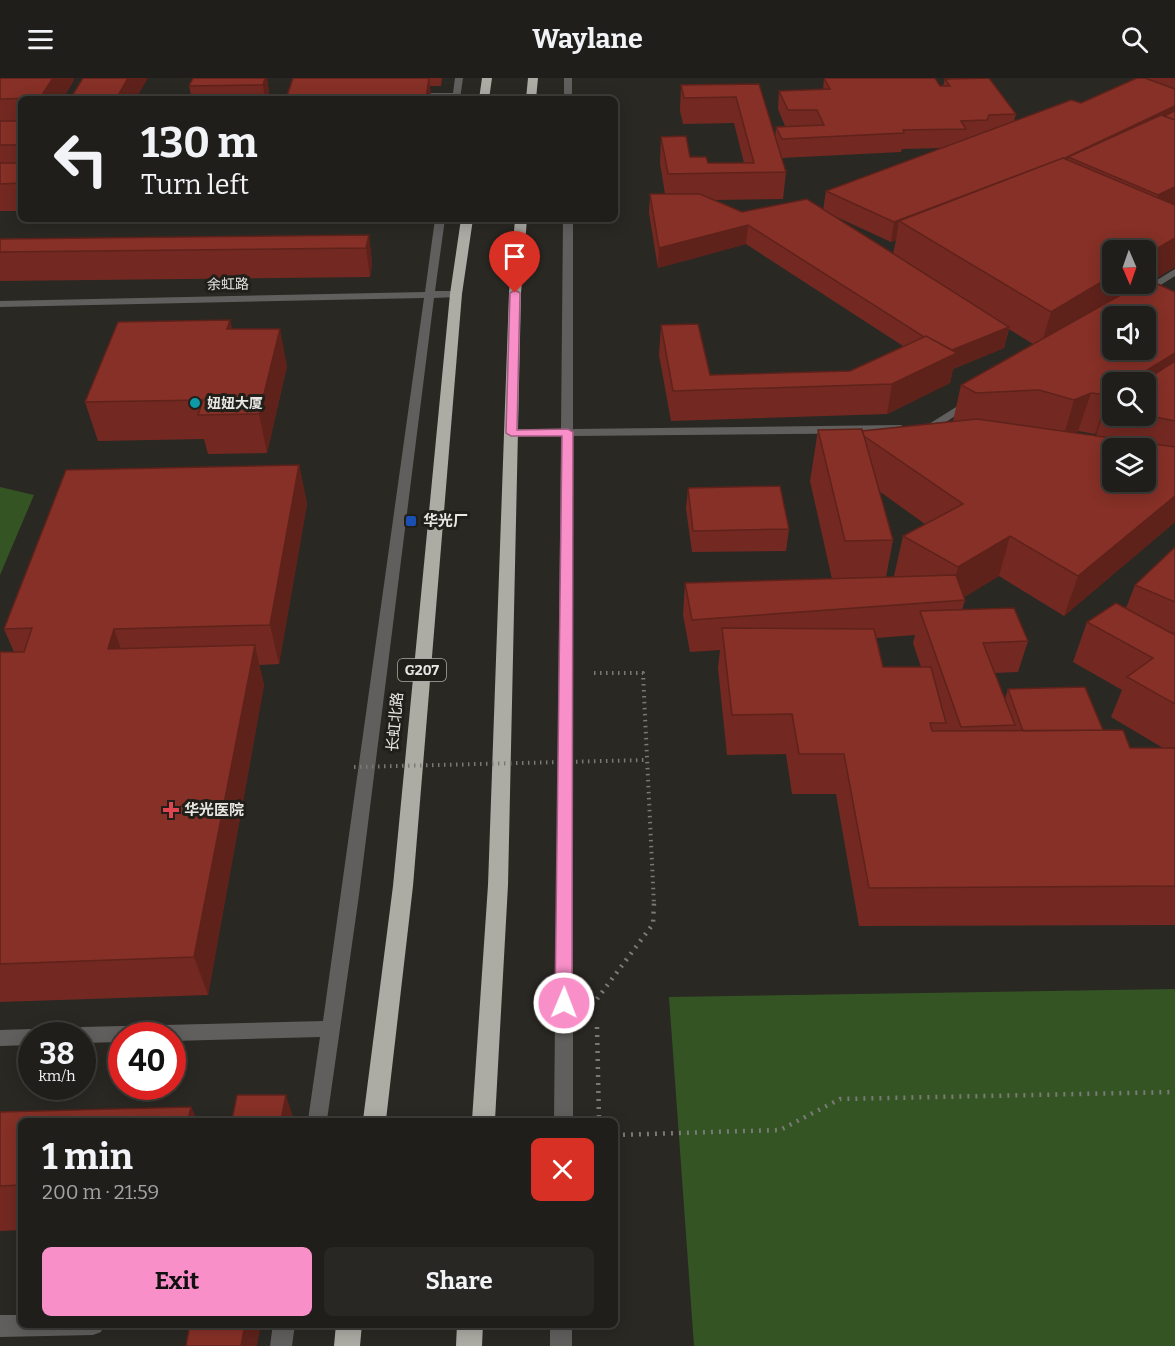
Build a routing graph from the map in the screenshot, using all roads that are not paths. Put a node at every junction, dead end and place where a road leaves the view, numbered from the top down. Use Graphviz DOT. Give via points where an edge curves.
graph roads {
  1 [pos="459,78"];
  2 [pos="487,78"];
  3 [pos="533,78"];
  4 [pos="568,78"];
  5 [pos="457,96"];
  6 [pos="484,96"];
  7 [pos="531,96"];
  8 [pos="568,96"];
  9 [pos="440,222"];
  10 [pos="467,222"];
  11 [pos="521,222"];
  12 [pos="568,222"];
  13 [pos="1175,272"];
  14 [pos="456,294"];
  15 [pos="429,295"];
  16 [pos="1125,303"];
  17 [pos="0,304"];
  18 [pos="986,391"];
  19 [pos="927,429"];
  20 [pos="568,432"];
  21 [pos="511,433"];
  22 [pos="950,433"];
  23 [pos="331,1029"];
  24 [pos="96,1035"];
  25 [pos="18,1037"];
  26 [pos="0,1038"];
  27 [pos="317,1118"];
  28 [pos="374,1118"];
  29 [pos="483,1118"];
  30 [pos="563,1118"];
  31 [pos="0,1326"];
  32 [pos="18,1326"];
  33 [pos="283,1328"];
  34 [pos="349,1328"];
  35 [pos="470,1328"];
  36 [pos="561,1328"];
  37 [pos="281,1346"];
  38 [pos="347,1346"];
  39 [pos="469,1346"];
  40 [pos="561,1346"];
  1 -- 5 [label="street"];
  2 -- 6 [label="highway"];
  3 -- 7 [label="highway"];
  4 -- 8 [label="street"];
  9 -- 15 [label="street"];
  10 -- 14 [label="highway, 长虹北路 / G207"];
  11 -- 21 [label="highway"];
  12 -- 20 [label="street"];
  13 -- 16 [label="street"];
  14 -- 15 [label="street, 余虹路"];
  14 -- 28 [label="highway, 长虹北路 / G207" via="403,886"];
  15 -- 17 [label="street, 余虹路"];
  15 -- 23 [label="street"];
  18 -- 19 [label="street"];
  19 -- 20 [label="street"];
  19 -- 22 [label="street"];
  20 -- 21 [label="street"];
  20 -- 30 [label="street"];
  21 -- 29 [label="highway" via="498,885"];
  23 -- 24 [label="street"];
  23 -- 27 [label="street"];
  25 -- 26 [label="street"];
  31 -- 32 [label="street"];
  33 -- 37 [label="street"];
  34 -- 38 [label="highway"];
  35 -- 39 [label="highway"];
  36 -- 40 [label="street"];
}
